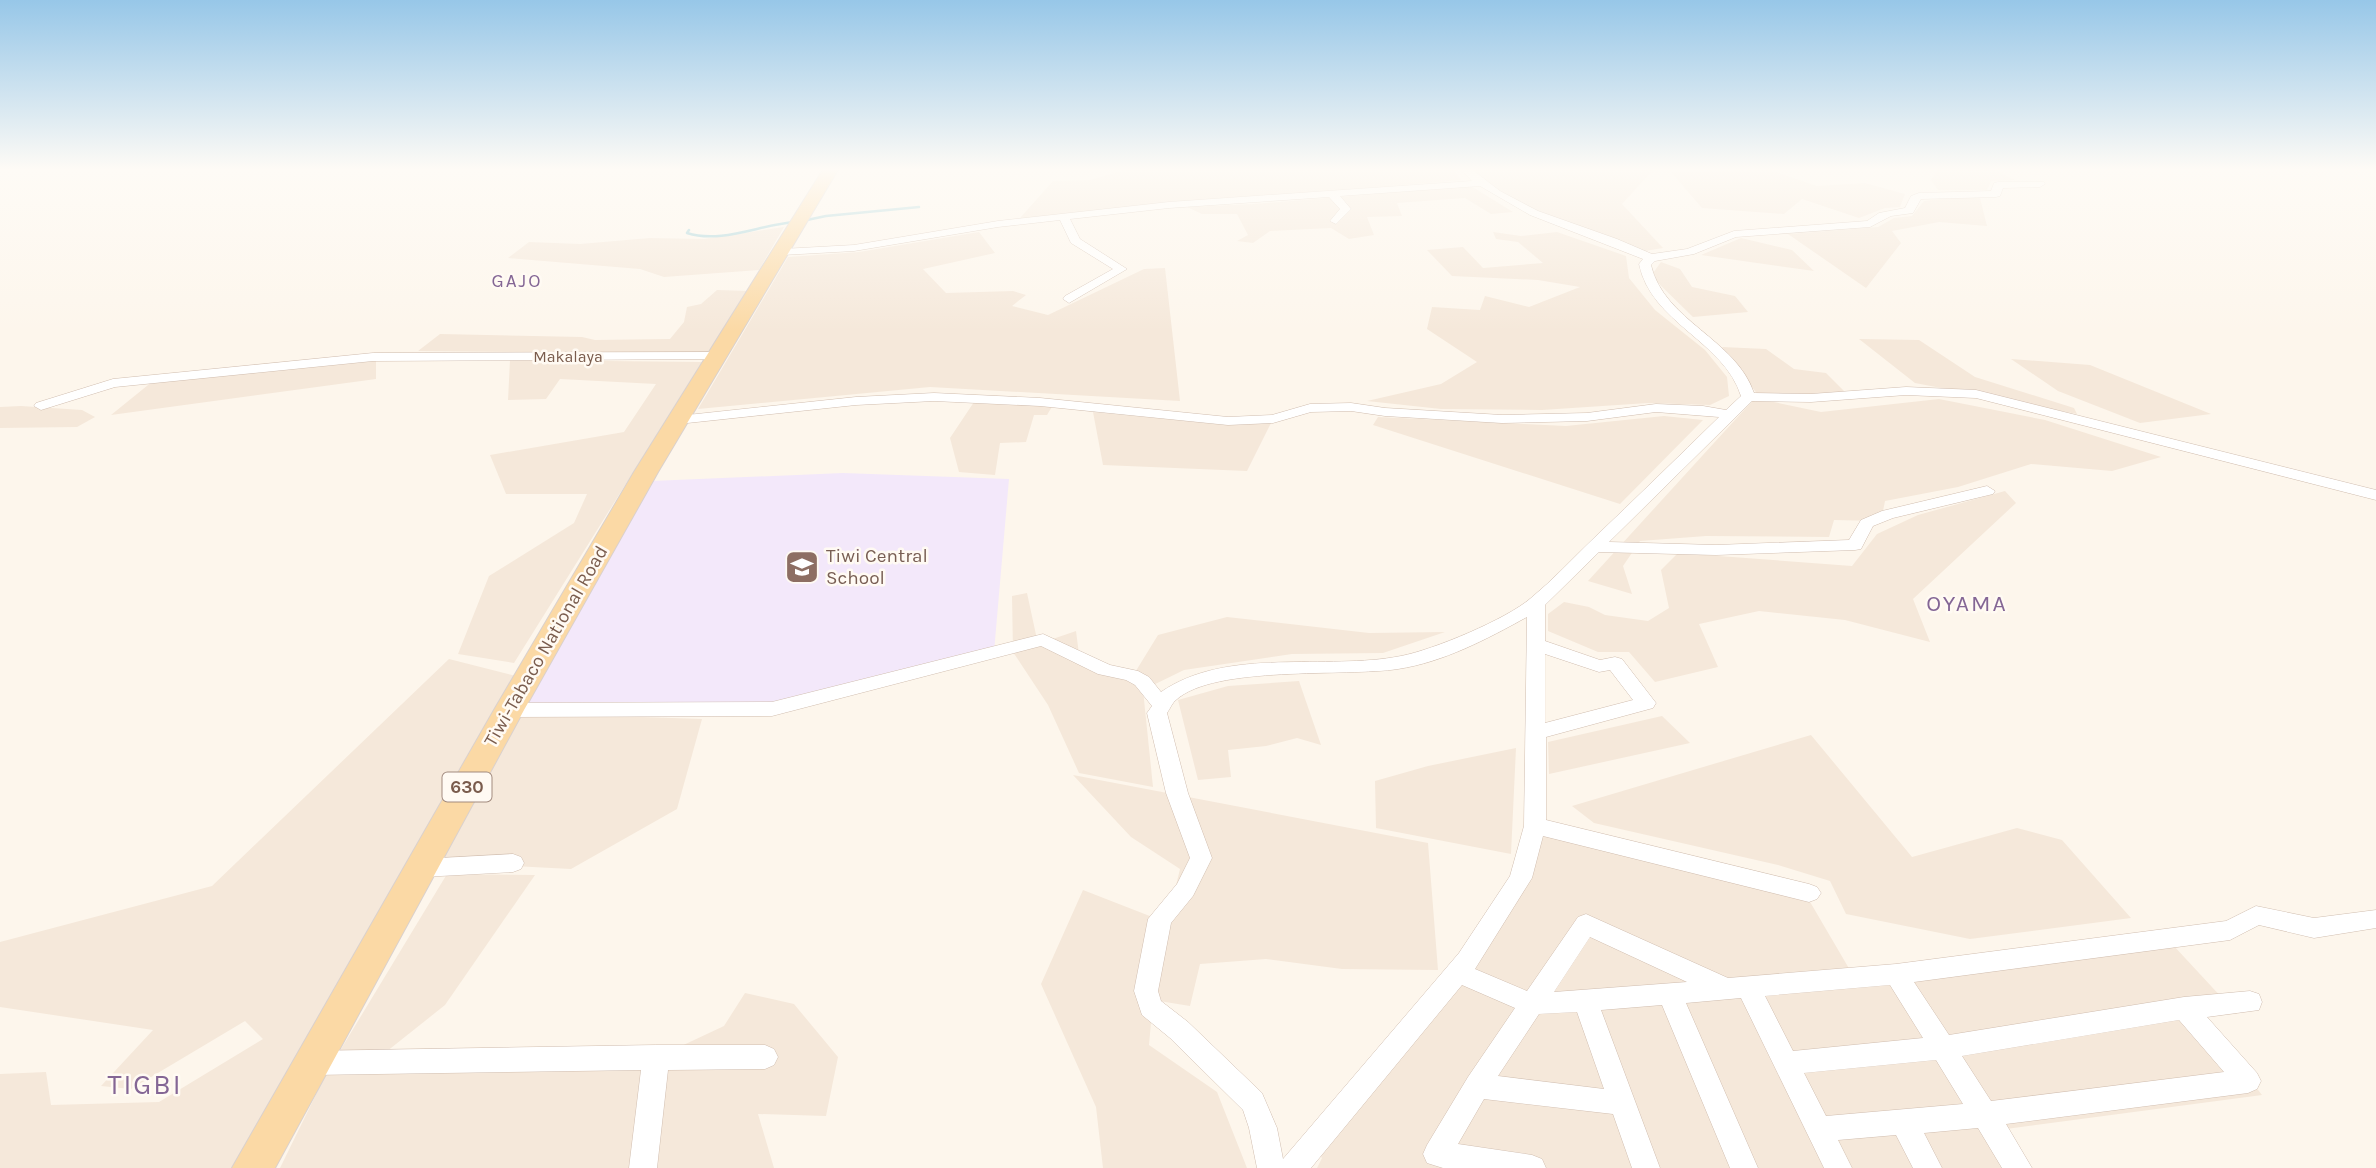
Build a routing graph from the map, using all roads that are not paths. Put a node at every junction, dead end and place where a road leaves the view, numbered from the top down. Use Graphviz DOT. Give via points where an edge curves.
graph roads {
  1 [pos="799,223"];
  2 [pos="1014,223"];
  3 [pos="1065,223"];
  4 [pos="1559,223"];
  5 [pos="1871,223"];
  6 [pos="782,252"];
  7 [pos="1651,258"];
  8 [pos="1069,299"];
  9 [pos="717,356"];
  10 [pos="1748,397"];
  11 [pos="41,406"];
  12 [pos="686,406"];
  13 [pos="1729,415"];
  14 [pos="1987,491"];
  15 [pos="2376,495"];
  16 [pos="1597,547"];
  17 [pos="1536,604"];
  18 [pos="1535,644"];
  19 [pos="1159,702"];
  20 [pos="509,710"];
  21 [pos="1536,733"];
  22 [pos="1535,826"];
  23 [pos="513,863"];
  24 [pos="422,868"];
  25 [pos="1809,893"];
  26 [pos="2376,919"];
  27 [pos="1457,972"];
  28 [pos="1896,974"];
  29 [pos="1737,988"];
  30 [pos="1669,992"];
  31 [pos="1585,1001"];
  32 [pos="2250,1002"];
  33 [pos="1531,1004"];
  34 [pos="2184,1007"];
  35 [pos="1942,1048"];
  36 [pos="656,1057"];
  37 [pos="765,1057"];
  38 [pos="311,1063"];
  39 [pos="1785,1063"];
  40 [pos="1477,1086"];
  41 [pos="1622,1103"];
  42 [pos="1982,1115"];
  43 [pos="1904,1123"];
  44 [pos="1821,1129"];
  45 [pos="253,1168"];
  46 [pos="643,1168"];
  47 [pos="1271,1168"];
  48 [pos="1293,1168"];
  49 [pos="1532,1168"];
  50 [pos="1646,1168"];
  51 [pos="1744,1168"];
  52 [pos="1838,1168"];
  53 [pos="1928,1168"];
  54 [pos="2018,1168"];
  1 -- 6 [label="main road, Tiwi-Tabaco National Road / 630"];
  2 -- 6 [label="street" via="854,248"];
  3 -- 8 [label="street" via="1075,241 1121,269"];
  4 -- 7 [label="street"];
  5 -- 7 [label="street" via="1734,234 1690,252"];
  6 -- 9 [label="main road, Tiwi-Tabaco National Road / 630"];
  7 -- 10 [label="street" via="1645,271 1657,293 1735,368"];
  9 -- 11 [label="street, Makalaya" via="373,357 113,383"];
  9 -- 12 [label="main road, Tiwi-Tabaco National Road / 630"];
  10 -- 13 [label="street"];
  10 -- 15 [label="street" via="1906,391 1976,394"];
  12 -- 13 [label="street" via="934,397 1040,402 1228,421 1273,419 1310,408 1351,407 1502,419 1587,417 1656,408"];
  12 -- 20 [label="main road, Tiwi-Tabaco National Road / 630"];
  13 -- 16 [label="street"];
  14 -- 16 [label="street" via="1888,514 1867,523 1855,545 1716,550"];
  16 -- 17 [label="street"];
  17 -- 18 [label="street"];
  17 -- 19 [label="street" via="1506,621 1398,663 1272,668 1189,684"];
  18 -- 21 [label="street"];
  18 -- 21 [label="street" via="1599,666 1615,663 1646,703"];
  19 -- 20 [label="street" via="1142,681 1105,670 1043,640 772,709"];
  19 -- 47 [label="street" via="1157,713 1174,780 1201,858 1185,890 1160,919 1146,991 1151,1007 1253,1102"];
  20 -- 24 [label="main road, Tiwi-Tabaco National Road / 630"];
  21 -- 22 [label="street"];
  22 -- 25 [label="street"];
  22 -- 27 [label="street" via="1521,877"];
  23 -- 24 [label="street"];
  24 -- 38 [label="main road, Tiwi-Tabaco National Road / 630"];
  26 -- 28 [label="street" via="2314,928 2256,915 2230,930"];
  27 -- 33 [label="street"];
  27 -- 48 [label="street"];
  28 -- 29 [label="street"];
  28 -- 35 [label="street"];
  29 -- 30 [label="street"];
  29 -- 33 [label="street" via="1586,924"];
  29 -- 39 [label="street"];
  30 -- 31 [label="street"];
  30 -- 51 [label="street"];
  31 -- 33 [label="street"];
  31 -- 41 [label="street"];
  32 -- 34 [label="street"];
  33 -- 40 [label="street"];
  34 -- 35 [label="street"];
  34 -- 42 [label="street" via="2248,1081"];
  35 -- 39 [label="street"];
  35 -- 42 [label="street"];
  36 -- 37 [label="street"];
  36 -- 38 [label="street"];
  36 -- 46 [label="street"];
  38 -- 45 [label="main road, Tiwi-Tabaco National Road / 630"];
  39 -- 44 [label="street"];
  40 -- 41 [label="street"];
  40 -- 49 [label="street" via="1437,1154"];
  41 -- 50 [label="street"];
  42 -- 43 [label="street"];
  42 -- 54 [label="street"];
  43 -- 44 [label="street"];
  43 -- 53 [label="street"];
  44 -- 52 [label="street"];
}
